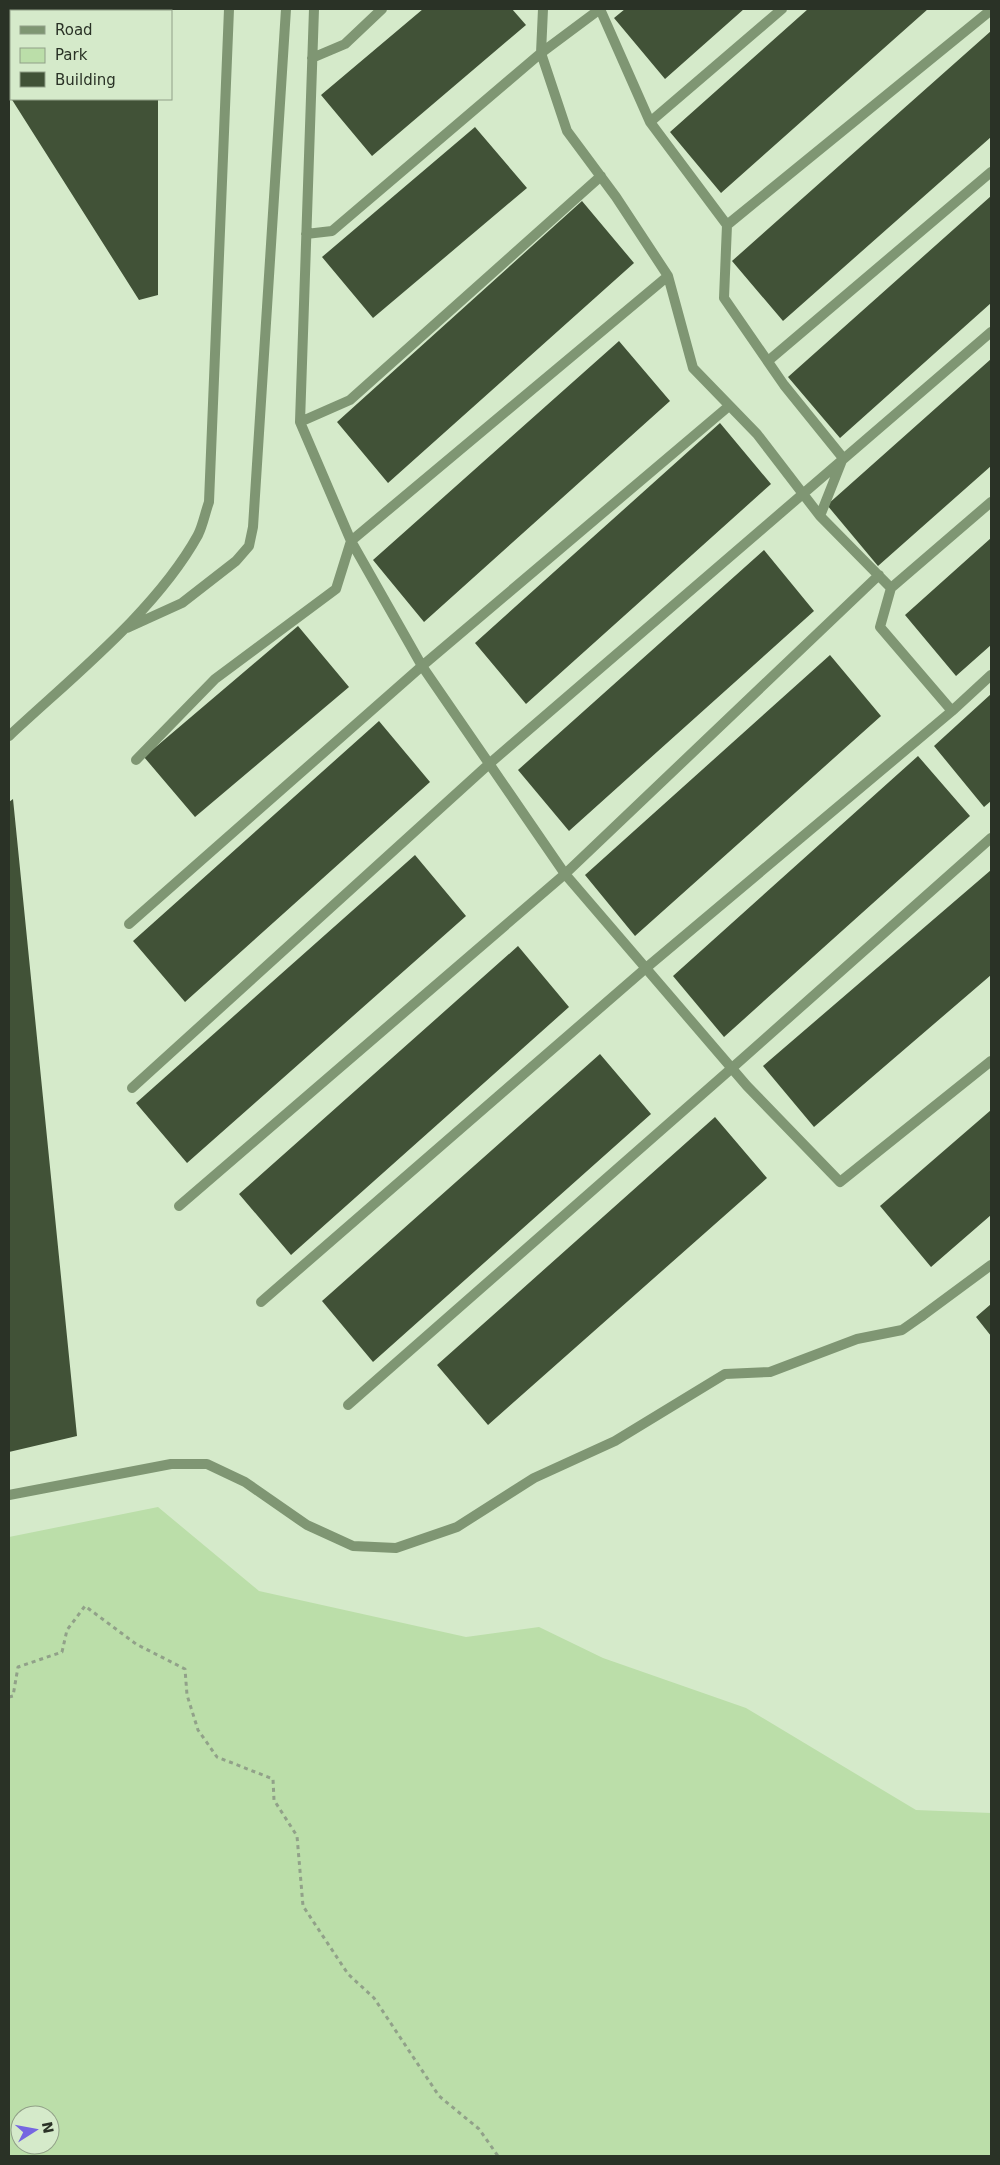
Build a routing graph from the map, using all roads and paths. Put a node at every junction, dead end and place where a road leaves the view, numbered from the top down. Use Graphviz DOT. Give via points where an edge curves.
graph roads {
  1 [pos="229,9"];
  2 [pos="286,9"];
  3 [pos="314,9"];
  4 [pos="382,9"];
  5 [pos="543,9"];
  6 [pos="600,9"];
  7 [pos="782,9"];
  8 [pos="991,10"];
  9 [pos="541,53"];
  10 [pos="312,58"];
  11 [pos="650,122"];
  12 [pos="991,172"];
  13 [pos="601,176"];
  14 [pos="727,225"];
  15 [pos="306,234"];
  16 [pos="668,276"];
  17 [pos="991,332"];
  18 [pos="768,361"];
  19 [pos="730,406"];
  20 [pos="300,422"];
  21 [pos="843,458"];
  22 [pos="803,494"];
  23 [pos="991,502"];
  24 [pos="820,516"];
  25 [pos="351,541"];
  26 [pos="879,575"];
  27 [pos="891,588"];
  28 [pos="124,629"];
  29 [pos="422,666"];
  30 [pos="991,675"];
  31 [pos="952,711"];
  32 [pos="9,736"];
  33 [pos="136,760"];
  34 [pos="489,764"];
  35 [pos="991,838"];
  36 [pos="565,874"];
  37 [pos="129,924"];
  38 [pos="646,968"];
  39 [pos="991,1061"];
  40 [pos="732,1068"];
  41 [pos="132,1088"];
  42 [pos="179,1206"];
  43 [pos="991,1265"];
  44 [pos="261,1302"];
  45 [pos="348,1405"];
  46 [pos="9,1495"];
  47 [pos="9,1697"];
  48 [pos="498,2156"];
  1 -- 28 [label="street" via="209,502 198,533 172,574"];
  2 -- 28 [label="street" via="253,527 249,546 236,561 182,603"];
  3 -- 10 [label="street"];
  4 -- 10 [label="street" via="345,44"];
  5 -- 9 [label="street"];
  6 -- 9 [label="street"];
  6 -- 11 [label="street"];
  7 -- 11 [label="street"];
  8 -- 14 [label="street"];
  9 -- 13 [label="street" via="567,131"];
  9 -- 15 [label="street" via="332,231"];
  10 -- 15 [label="street"];
  11 -- 14 [label="street"];
  12 -- 18 [label="street"];
  13 -- 16 [label="street"];
  13 -- 20 [label="street" via="350,400"];
  14 -- 18 [label="street" via="724,298"];
  15 -- 20 [label="street"];
  16 -- 19 [label="street" via="693,368"];
  16 -- 25 [label="street"];
  17 -- 21 [label="street"];
  18 -- 21 [label="street"];
  19 -- 22 [label="street" via="757,434"];
  19 -- 29 [label="street"];
  20 -- 25 [label="street"];
  21 -- 22 [label="street"];
  21 -- 24 [label="street"];
  22 -- 24 [label="street"];
  22 -- 34 [label="street"];
  23 -- 27 [label="street"];
  24 -- 26 [label="street"];
  25 -- 29 [label="street"];
  25 -- 33 [label="street" via="336,589 215,679"];
  26 -- 27 [label="street"];
  26 -- 36 [label="street"];
  27 -- 31 [label="street" via="880,627"];
  28 -- 32 [label="street"];
  29 -- 34 [label="street"];
  29 -- 37 [label="street"];
  30 -- 31 [label="street"];
  31 -- 38 [label="street"];
  34 -- 36 [label="street"];
  34 -- 41 [label="street"];
  35 -- 40 [label="street"];
  36 -- 38 [label="street"];
  36 -- 42 [label="street"];
  38 -- 40 [label="street"];
  38 -- 44 [label="street"];
  39 -- 40 [label="street" via="840,1182"];
  40 -- 45 [label="street"];
  43 -- 46 [label="street" via="902,1330 857,1339 770,1372 725,1374 615,1441 534,1478 457,1527 396,1548 353,1546 307,1525 245,1482 207,1464 171,1464"];
  47 -- 48 [label="path" via="13,1696 18,1667 62,1652 67,1630 85,1606 136,1644 185,1669 187,1695 198,1730 217,1756 273,1779 274,1800 297,1836 303,1906 327,1944 348,1974 374,1998 438,2096 480,2129"];
}
